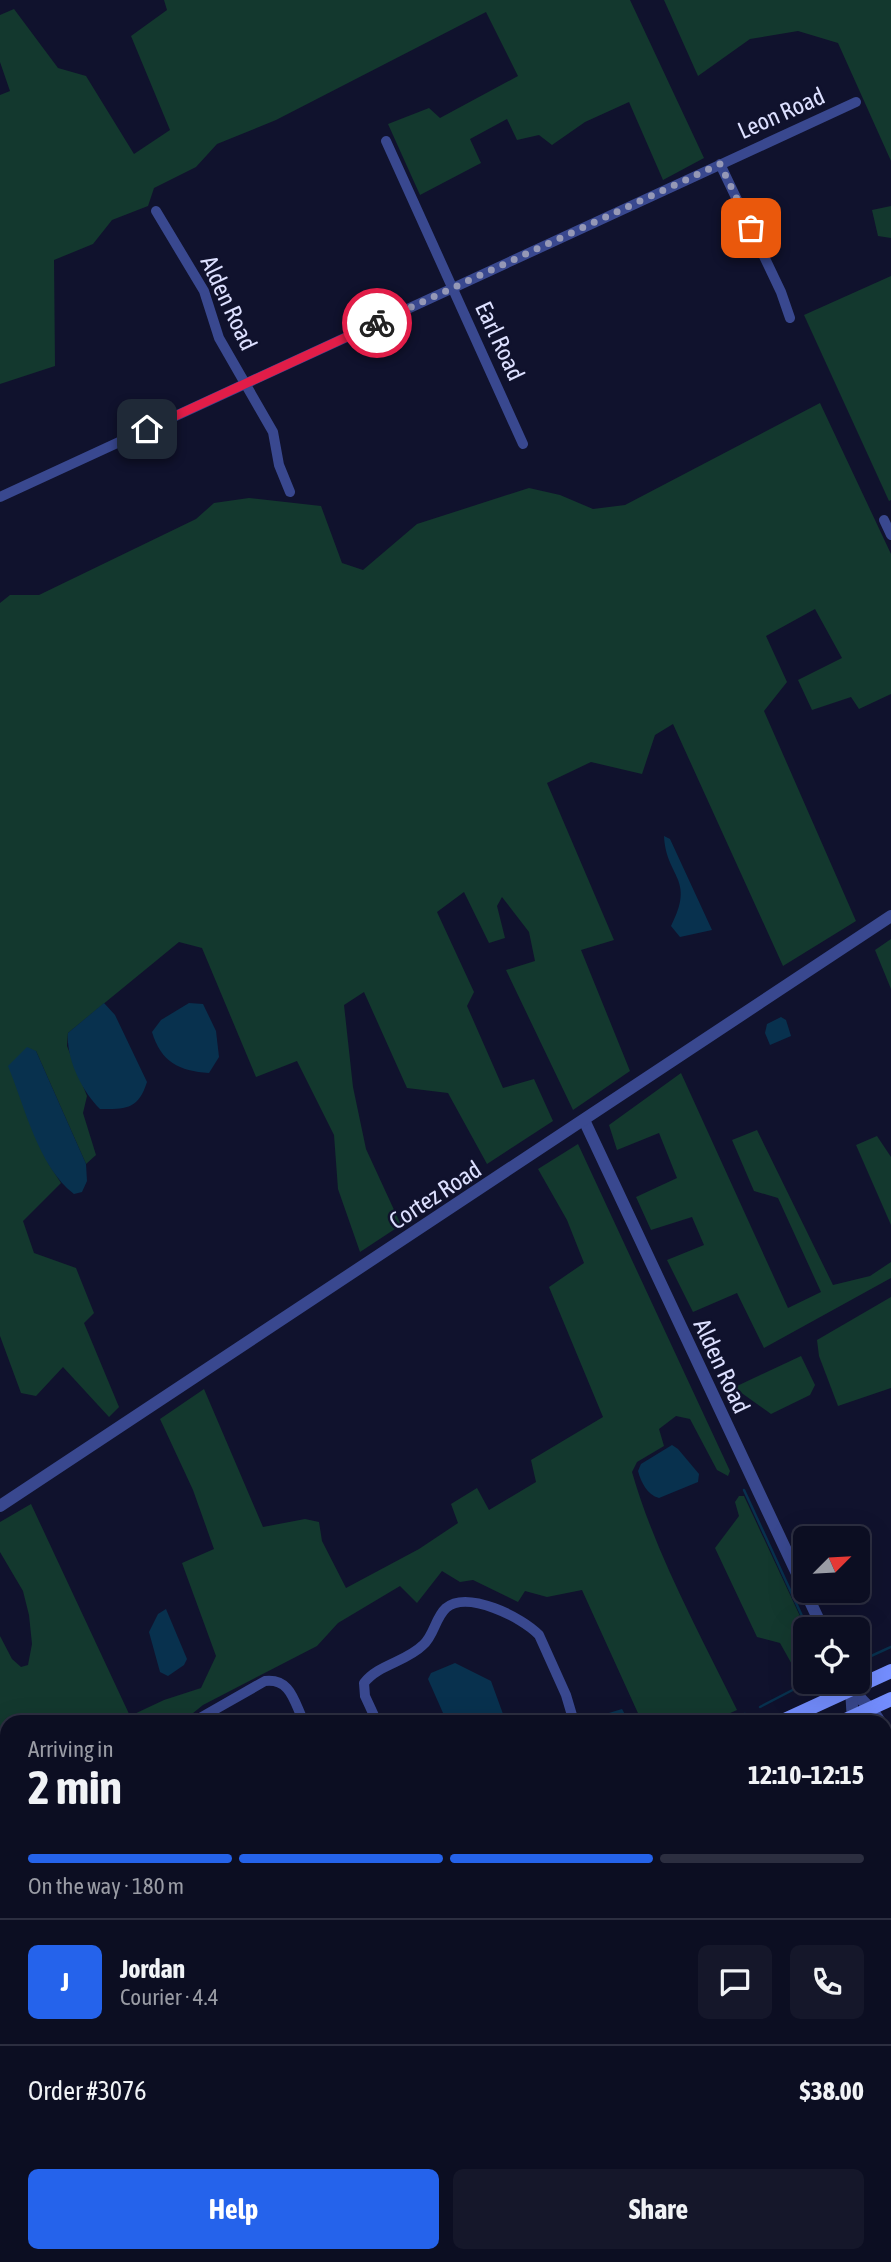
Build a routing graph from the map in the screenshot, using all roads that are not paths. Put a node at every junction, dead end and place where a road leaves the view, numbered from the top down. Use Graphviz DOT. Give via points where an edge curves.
graph roads {
  1 [pos="856,102"];
  2 [pos="386,141"];
  3 [pos="720,164"];
  4 [pos="156,211"];
  5 [pos="452,288"];
  6 [pos="790,318"];
  7 [pos="245,384"];
  8 [pos="523,444"];
  9 [pos="290,492"];
  10 [pos="0,497"];
  11 [pos="884,520"];
  12 [pos="891,535"];
  13 [pos="891,916"];
  14 [pos="584,1120"];
  15 [pos="0,1506"];
  16 [pos="817,1617"];
  17 [pos="891,1671"];
  18 [pos="870,1678"];
  19 [pos="832,1694"];
  20 [pos="849,1694"];
  21 [pos="859,1694"];
  22 [pos="891,1699"];
  23 [pos="873,1707"];
  24 [pos="205,1715"];
  25 [pos="301,1715"];
  26 [pos="374,1715"];
  27 [pos="572,1715"];
  28 [pos="793,1715"];
  29 [pos="848,1715"];
  30 [pos="858,1715"];
  31 [pos="877,1715"];
  1 -- 3 [label="street, Leon Road"];
  2 -- 5 [label="street, Earl Road"];
  3 -- 5 [label="street, Leon Road"];
  3 -- 6 [label="street"];
  4 -- 7 [label="street, Alden Road" via="204,290 219,338"];
  5 -- 7 [label="street, Leon Road"];
  5 -- 8 [label="street, Earl Road"];
  7 -- 9 [label="street, Alden Road" via="273,432"];
  7 -- 10 [label="street, Leon Road"];
  11 -- 12 [label="street"];
  13 -- 14 [label="street, Cortez Road"];
  14 -- 15 [label="street, Cortez Road"];
  14 -- 16 [label="street, Alden Road"];
  17 -- 18 [label="main road"];
  19 -- 28 [label="main road"];
  20 -- 29 [label="street"];
  21 -- 23 [label="street"];
  22 -- 23 [label="main road"];
  23 -- 30 [label="main road"];
  23 -- 31 [label="street"];
  24 -- 25 [label="street" via="265,1681 277,1679 286,1684"];
  26 -- 27 [label="street" via="365,1696 365,1683 372,1674 426,1644 440,1614 464,1600 532,1627"];
}
